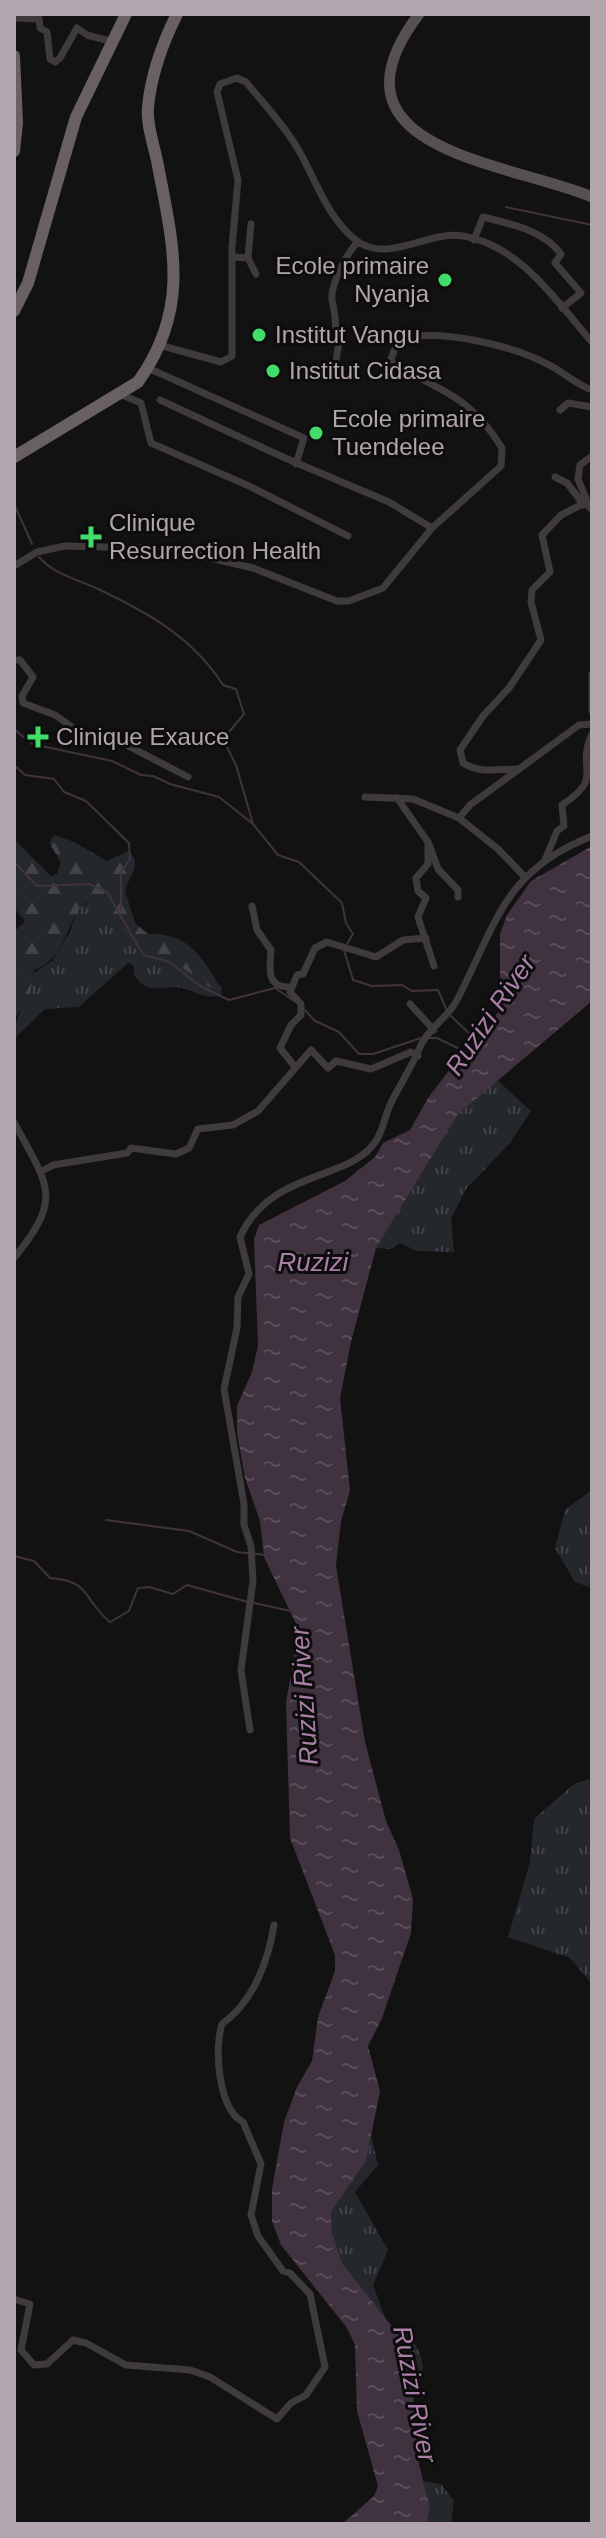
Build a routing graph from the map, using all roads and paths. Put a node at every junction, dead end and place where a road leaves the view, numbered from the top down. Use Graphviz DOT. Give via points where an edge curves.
graph roads {
  1 [pos="126,14"];
  2 [pos="177,14"];
  3 [pos="419,14"];
  4 [pos="14,18"];
  5 [pos="110,41"];
  6 [pos="14,56"];
  7 [pos="14,151"];
  8 [pos="592,197"];
  9 [pos="251,224"];
  10 [pos="474,240"];
  11 [pos="358,242"];
  12 [pos="232,257"];
  13 [pos="248,258"];
  14 [pos="256,274"];
  15 [pos="562,308"];
  16 [pos="14,311"];
  17 [pos="592,342"];
  18 [pos="159,345"];
  19 [pos="148,368"];
  20 [pos="329,368"];
  21 [pos="592,390"];
  22 [pos="122,395"];
  23 [pos="160,400"];
  24 [pos="592,407"];
  25 [pos="560,410"];
  26 [pos="592,456"];
  27 [pos="14,457"];
  28 [pos="296,464"];
  29 [pos="555,477"];
  30 [pos="589,507"];
  31 [pos="432,528"];
  32 [pos="348,536"];
  33 [pos="14,566"];
  34 [pos="14,660"];
  35 [pos="592,674"];
  36 [pos="592,711"];
  37 [pos="592,724"];
  38 [pos="592,734"];
  39 [pos="516,769"];
  40 [pos="188,777"];
  41 [pos="365,797"];
  42 [pos="397,798"];
  43 [pos="459,818"];
  44 [pos="592,836"];
  45 [pos="428,842"];
  46 [pos="543,862"];
  47 [pos="524,876"];
  48 [pos="458,897"];
  49 [pos="252,906"];
  50 [pos="426,938"];
  51 [pos="434,966"];
  52 [pos="291,987"];
  53 [pos="410,1004"];
  54 [pos="432,1032"];
  55 [pos="418,1056"];
  56 [pos="295,1067"];
  57 [pos="14,1122"];
  58 [pos="42,1171"];
  59 [pos="14,1258"];
  60 [pos="250,1730"];
  61 [pos="274,1925"];
  62 [pos="14,2299"];
  1 -- 5 [label="highway"];
  2 -- 18 [label="highway" via="166,35 147,109 172,239 175,301"];
  3 -- 8 [label="main road" via="400,43 389,77 392,98 413,132 450,151"];
  4 -- 5 [label="street" via="39,19 55,62 77,28"];
  5 -- 16 [label="highway" via="76,117 28,283"];
  6 -- 7 [label="highway"];
  9 -- 13 [label="street"];
  10 -- 11 [label="street" via="447,234 398,248"];
  10 -- 15 [label="street" via="526,268"];
  10 -- 15 [label="street" via="483,217 532,231 554,246 561,254 555,263 581,293"];
  11 -- 12 [label="street" via="323,199 288,132 237,78 220,84 217,92 238,180"];
  11 -- 20 [label="street" via="345,254 332,296 339,342 336,361"];
  12 -- 13 [label="street"];
  12 -- 18 [label="street" via="231,360"];
  13 -- 14 [label="street"];
  15 -- 17 [label="street"];
  18 -- 19 [label="highway"];
  19 -- 22 [label="highway"];
  19 -- 28 [label="street" via="304,438"];
  21 -- 31 [label="street" via="548,364 462,338 427,335 398,341 393,364 455,395 502,448 501,466"];
  22 -- 27 [label="highway"];
  22 -- 32 [label="street" via="141,403 151,443"];
  23 -- 28 [label="street"];
  24 -- 25 [label="street" via="568,403"];
  26 -- 30 [label="street" via="580,465 578,479"];
  28 -- 31 [label="street" via="389,502"];
  29 -- 30 [label="street"];
  30 -- 39 [label="street" via="561,515 542,535 550,572 532,590 531,602 541,640 460,750 463,763 485,773"];
  31 -- 33 [label="street" via="383,588 349,601 253,568 172,549 65,546 37,552"];
  34 -- 40 [label="street" via="20,660 33,677 23,703 55,715 89,739 115,739"];
  35 -- 36 [label="street"];
  37 -- 39 [label="street" via="579,725"];
  38 -- 46 [label="street" via="586,761 589,779 582,792 562,805 564,826"];
  39 -- 43 [label="street"];
  41 -- 42 [label="street"];
  42 -- 43 [label="street"];
  42 -- 45 [label="street"];
  43 -- 47 [label="street"];
  44 -- 46 [label="street"];
  45 -- 48 [label="street" via="438,869 458,890"];
  45 -- 50 [label="street" via="428,864 416,878 418,891 426,898 418,917"];
  46 -- 47 [label="street"];
  47 -- 54 [label="street" via="482,944 450,1014"];
  49 -- 52 [label="street" via="252,918 271,950 270,978"];
  50 -- 51 [label="street"];
  50 -- 52 [label="street" via="403,940 376,957 327,942 315,948"];
  52 -- 56 [label="street" via="301,1015 280,1048"];
  53 -- 54 [label="street"];
  54 -- 55 [label="street"];
  55 -- 56 [label="street" via="411,1052 371,1069 336,1061 328,1068 311,1050"];
  55 -- 60 [label="street" via="374,1145 270,1196 240,1237 249,1274 238,1297 234,1350 224,1389 251,1546 253,1575 241,1670"];
  56 -- 58 [label="street" via="258,1111 233,1125 198,1129 189,1148 176,1154 131,1148"];
  57 -- 58 [label="street"];
  58 -- 59 [label="street" via="47,1183 44,1211"];
  61 -- 62 [label="street" via="263,1970 240,2011 222,2024 218,2047 224,2095 261,2164 251,2215 267,2253 300,2281 314,2304 325,2367 320,2379 277,2419 210,2377 190,2370 126,2365 73,2340 47,2364 34,2365 21,2350 30,2304"];
}
